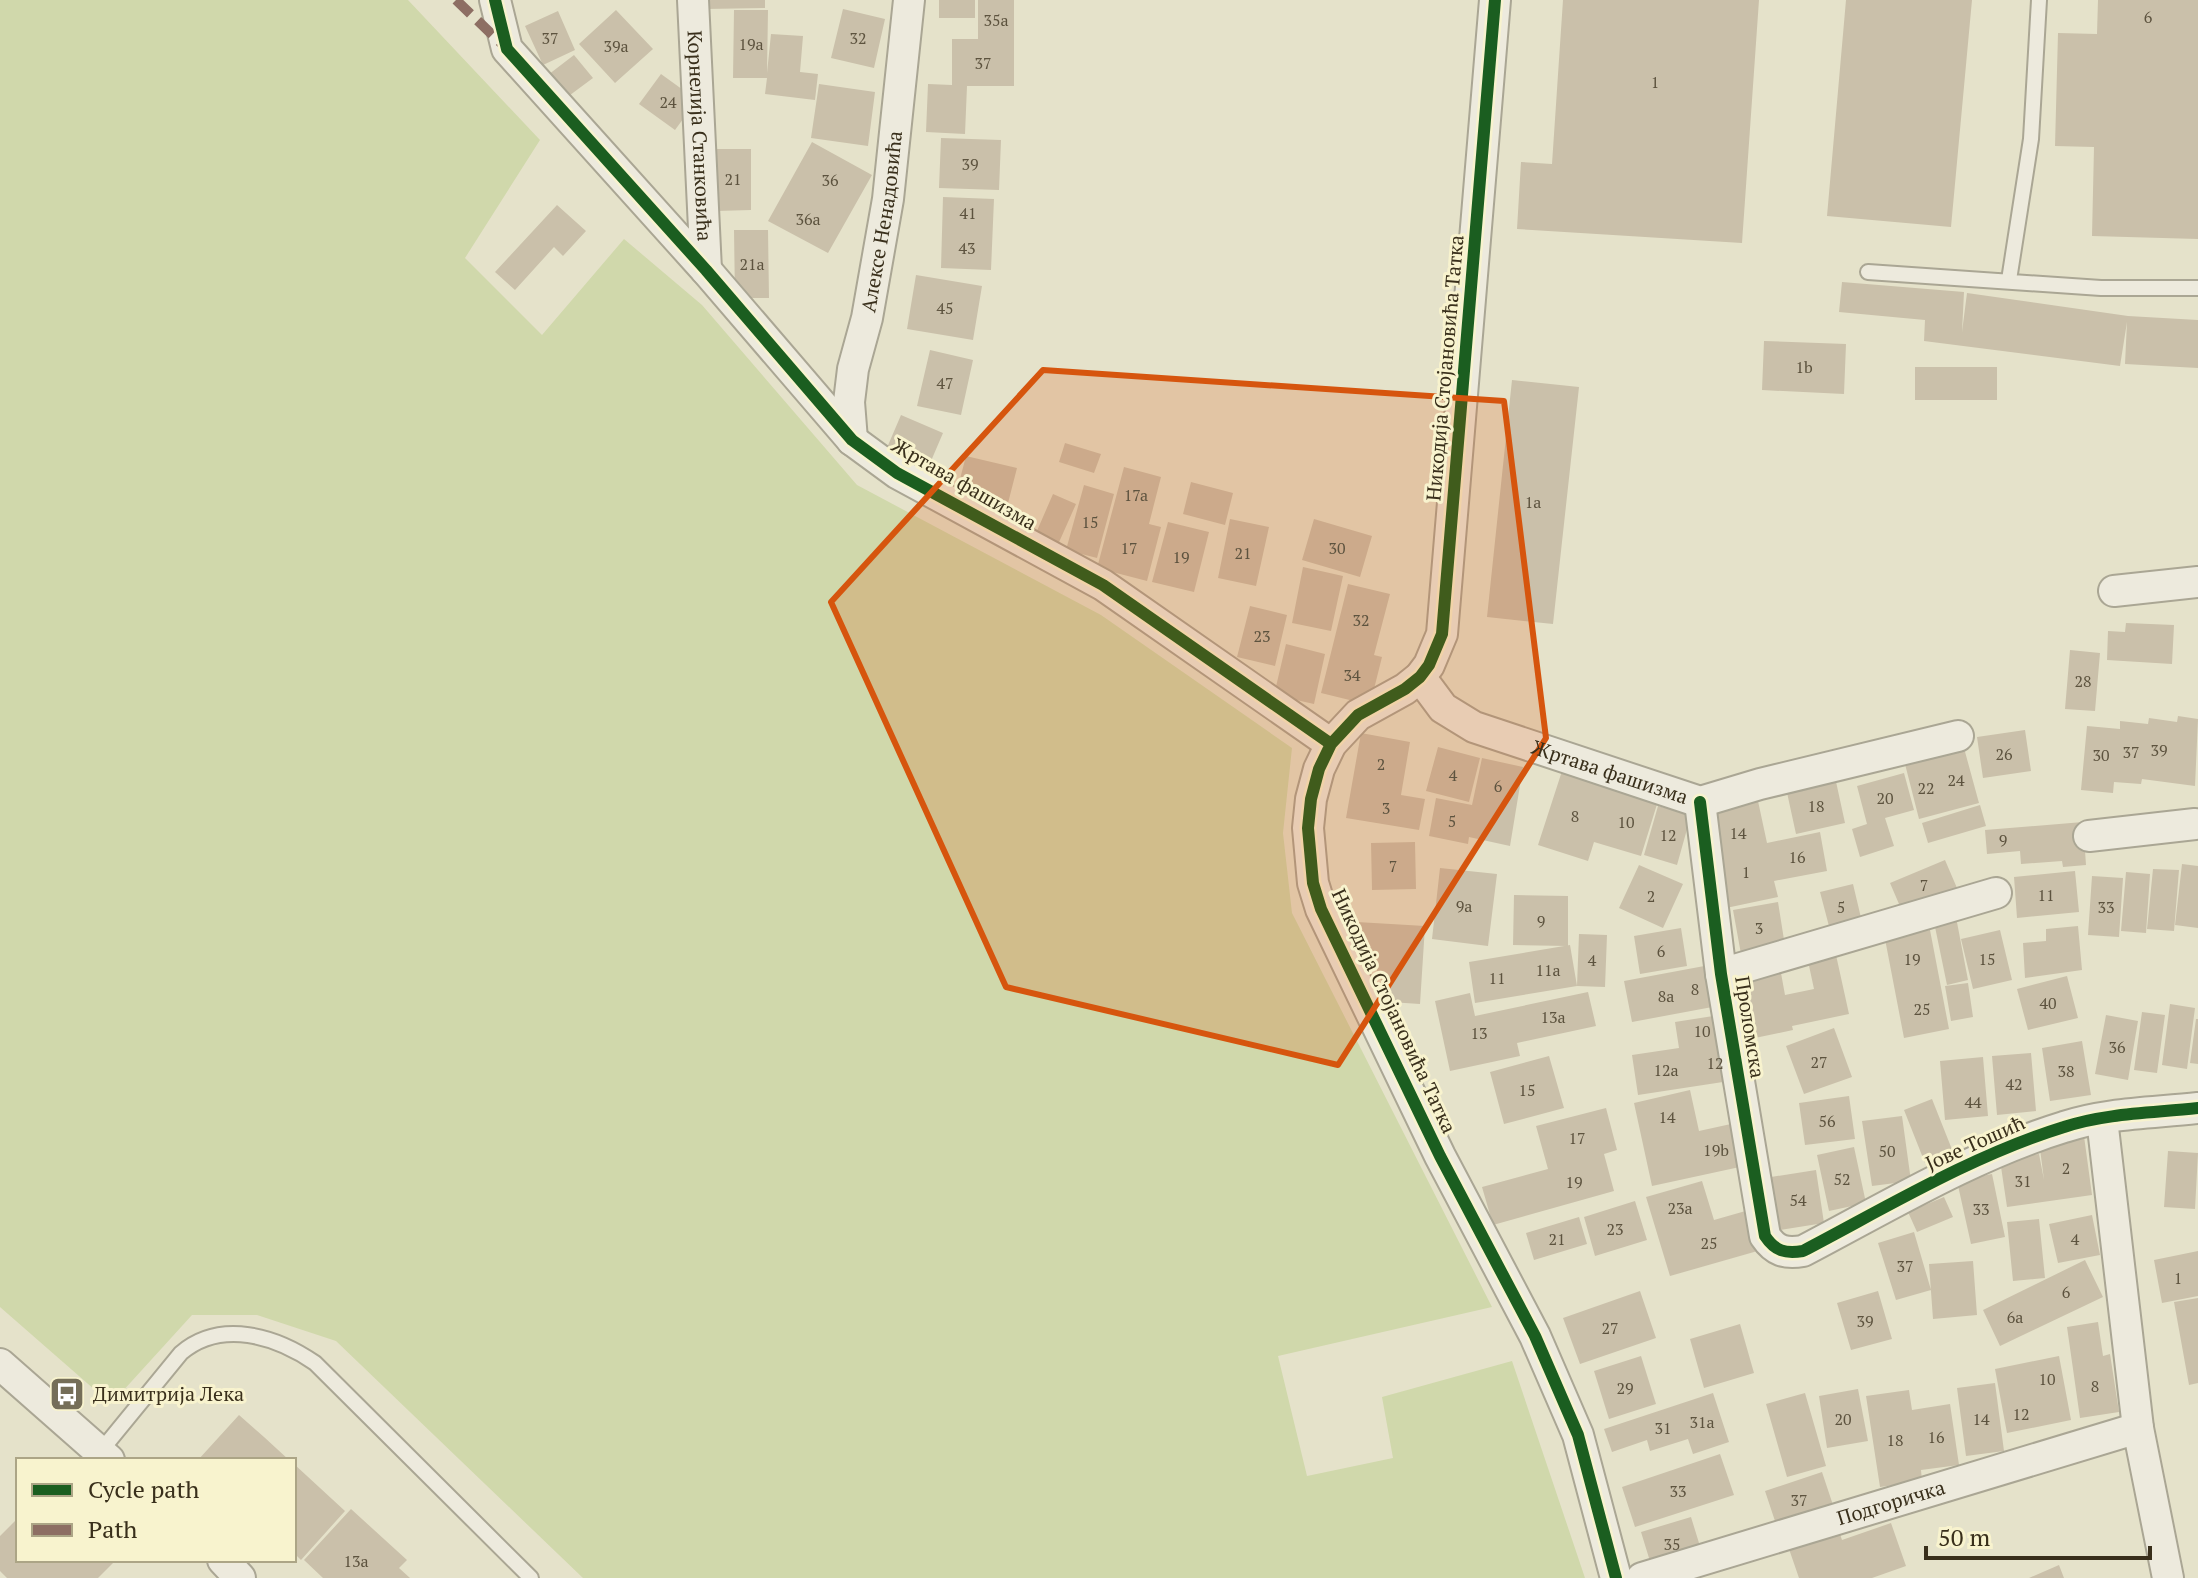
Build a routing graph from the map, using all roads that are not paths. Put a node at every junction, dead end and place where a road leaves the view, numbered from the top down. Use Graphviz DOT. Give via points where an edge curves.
graph roads {
  1 [pos="495,0"];
  2 [pos="693,0"];
  3 [pos="909,0"];
  4 [pos="1495,0"];
  5 [pos="2039,0"];
  6 [pos="706,270"];
  7 [pos="1868,272"];
  8 [pos="2009,280"];
  9 [pos="2198,288"];
  10 [pos="852,440"];
  11 [pos="2198,582"];
  12 [pos="2114,591"];
  13 [pos="1420,677"];
  14 [pos="1958,736"];
  15 [pos="1331,744"];
  16 [pos="1700,802"];
  17 [pos="2197,823"];
  18 [pos="2089,836"];
  19 [pos="1996,893"];
  20 [pos="1721,974"];
  21 [pos="2198,1108"];
  22 [pos="2102,1119"];
  23 [pos="1781,1251"];
  24 [pos="0,1364"];
  25 [pos="2138,1428"];
  26 [pos="104,1456"];
  27 [pos="225,1562"];
  28 [pos="240,1578"];
  29 [pos="531,1578"];
  30 [pos="1616,1578"];
  31 [pos="1642,1578"];
  32 [pos="2168,1578"];
  1 -- 6 [label="street, Жртава фашизма" via="507,49"];
  2 -- 6 [label="street, Корнелија Станковића"];
  3 -- 10 [label="street, Алексе Ненадовића" via="888,199 853,369"];
  4 -- 13 [label="street, Никодија Стојановића Татка" via="1445,615 1437,649"];
  5 -- 8 [label="lane" via="2031,139"];
  6 -- 10 [label="street, Жртава фашизма"];
  7 -- 8 [label="lane"];
  8 -- 9 [label="lane" via="2101,288"];
  10 -- 15 [label="street, Жртава фашизма" via="897,473 1103,585"];
  11 -- 12 [label="street"];
  13 -- 15 [label="street, Никодија Стојановића Татка" via="1358,715"];
  13 -- 16 [label="street, Жртава фашизма" via="1443,708 1474,727"];
  14 -- 16 [label="street, Жртава фашизма"];
  15 -- 30 [label="street, Никодија Стојановића Татка" via="1319,769 1308,828 1321,909 1440,1156 1535,1336 1578,1435"];
  16 -- 20 [label="street, Проломска"];
  17 -- 18 [label="street"];
  19 -- 20 [label="street, Проломска"];
  20 -- 23 [label="street, Проломска" via="1765,1236"];
  21 -- 22 [label="street, Јове Тошић"];
  22 -- 23 [label="street, Јове Тошић" via="2020,1143 1803,1251"];
  22 -- 25 [label="street"];
  24 -- 26 [label="street"];
  25 -- 31 [label="street, Подгоричка"];
  25 -- 32 [label="street"];
  26 -- 29 [label="lane" via="192,1343 215,1335 268,1339 315,1363"];
  27 -- 28 [label="street"];
}
